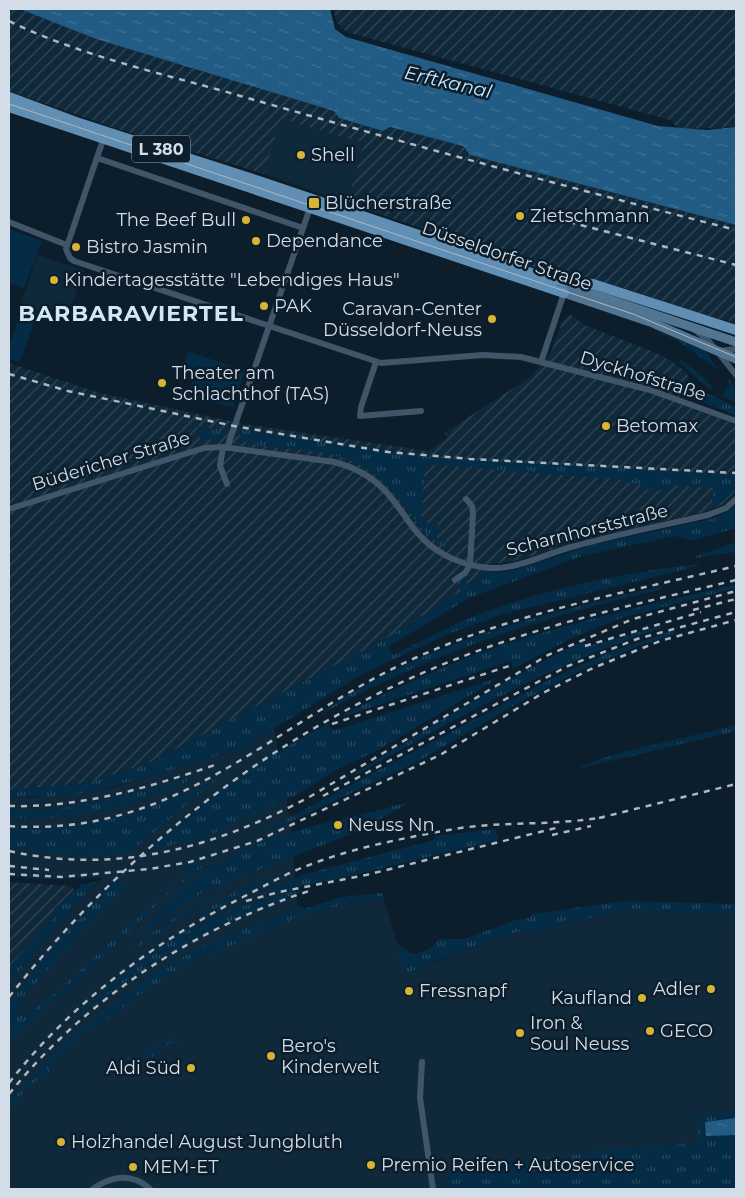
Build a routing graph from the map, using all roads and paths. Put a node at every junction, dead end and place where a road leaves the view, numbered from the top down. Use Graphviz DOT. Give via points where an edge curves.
graph roads {
  1 [pos="9,97"];
  2 [pos="9,107"];
  3 [pos="104,135"];
  4 [pos="97,158"];
  5 [pos="312,203"];
  6 [pos="9,222"];
  7 [pos="303,228"];
  8 [pos="67,245"];
  9 [pos="552,280"];
  10 [pos="564,293"];
  11 [pos="269,325"];
  12 [pos="693,328"];
  13 [pos="736,330"];
  14 [pos="736,342"];
  15 [pos="736,349"];
  16 [pos="717,351"];
  17 [pos="736,359"];
  18 [pos="376,362"];
  19 [pos="541,362"];
  20 [pos="736,375"];
  21 [pos="421,411"];
  22 [pos="736,421"];
  23 [pos="225,447"];
  24 [pos="227,484"];
  25 [pos="466,499"];
  26 [pos="736,499"];
  27 [pos="9,509"];
  28 [pos="470,565"];
  29 [pos="455,580"];
  30 [pos="422,1062"];
  31 [pos="93,1189"];
  32 [pos="150,1189"];
  33 [pos="433,1189"];
  1 -- 3 [label="main road, Düsseldorfer Straße / L 380"];
  2 -- 3 [label="main road, Düsseldorfer Straße / L 380"];
  3 -- 4 [label="street"];
  3 -- 5 [label="main road, Düsseldorfer Straße / L 380"];
  4 -- 7 [label="street"];
  4 -- 8 [label="street"];
  5 -- 7 [label="street"];
  5 -- 9 [label="main road, Düsseldorfer Straße / L 380"];
  5 -- 10 [label="main road, Düsseldorfer Straße / L 380"];
  6 -- 8 [label="street"];
  7 -- 11 [label="street"];
  8 -- 11 [label="street, Dyckhofstraße" via="66,252 74,261"];
  9 -- 12 [label="main road, Düsseldorfer Straße / L 380"];
  9 -- 13 [label="main road" via="593,284"];
  10 -- 16 [label="main road, Düsseldorfer Straße / L 380" via="653,324"];
  10 -- 19 [label="street"];
  11 -- 18 [label="street, Dyckhofstraße"];
  11 -- 23 [label="street"];
  12 -- 14 [label="main road, Düsseldorfer Straße / L 380"];
  12 -- 16 [label="street"];
  15 -- 16 [label="street"];
  16 -- 17 [label="main road, Düsseldorfer Straße / L 380"];
  16 -- 20 [label="street"];
  18 -- 19 [label="street, Dyckhofstraße" via="390,364 503,355"];
  18 -- 21 [label="street" via="360,416"];
  19 -- 22 [label="street, Dyckhofstraße" via="658,392"];
  23 -- 24 [label="street" via="220,466"];
  23 -- 27 [label="street, Büdericher Straße" via="204,448"];
  23 -- 28 [label="street, Scharnhorststraße" via="334,462 362,472 384,489 427,542 443,554"];
  25 -- 28 [label="street" via="474,514"];
  26 -- 28 [label="street, Scharnhorststraße" via="726,508 708,516 574,546 520,564 492,568"];
  28 -- 29 [label="street"];
  30 -- 33 [label="street" via="420,1098"];
  31 -- 32 [label="street" via="116,1177 134,1180"];
}
